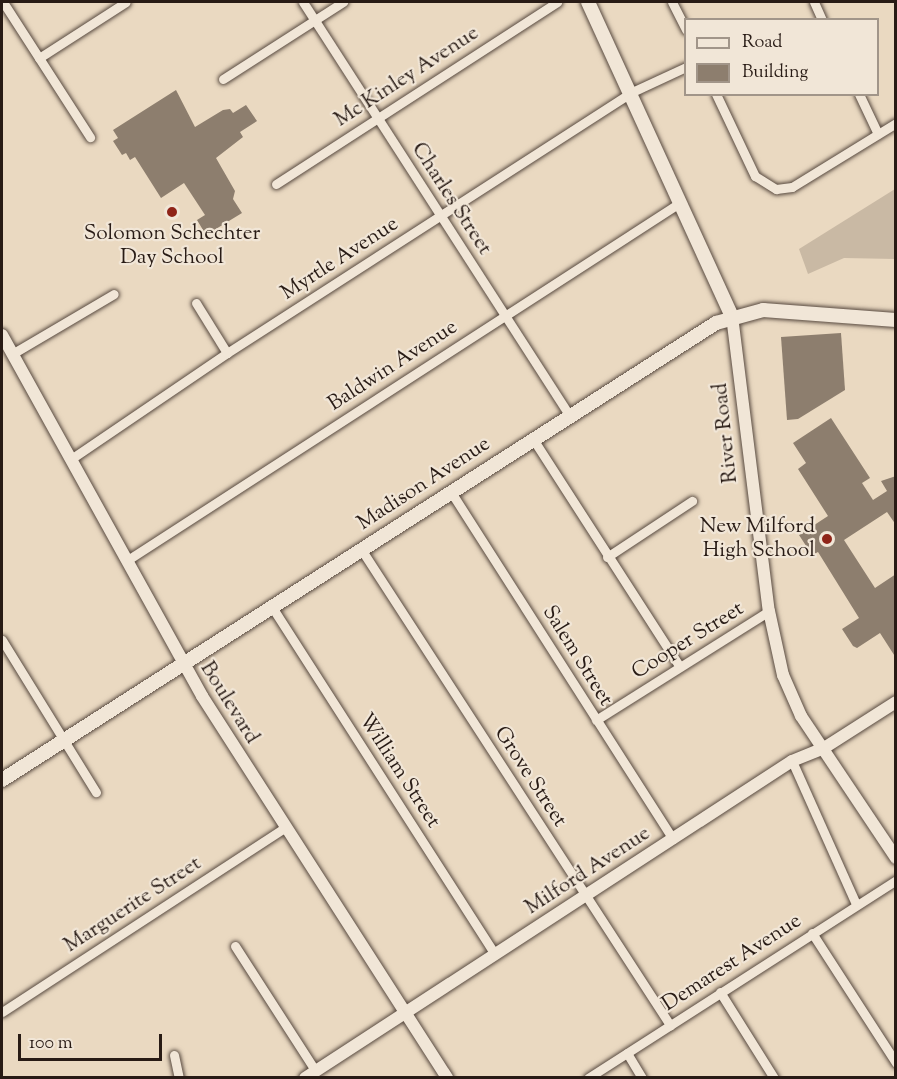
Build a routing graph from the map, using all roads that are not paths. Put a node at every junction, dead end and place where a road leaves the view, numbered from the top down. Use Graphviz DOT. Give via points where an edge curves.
graph roads {
  1 [pos="3,2"];
  2 [pos="126,2"];
  3 [pos="303,2"];
  4 [pos="343,2"];
  5 [pos="557,2"];
  6 [pos="588,2"];
  7 [pos="672,2"];
  8 [pos="814,2"];
  9 [pos="821,18"];
  10 [pos="315,20"];
  11 [pos="684,26"];
  12 [pos="39,58"];
  13 [pos="684,69"];
  14 [pos="223,80"];
  15 [pos="630,93"];
  16 [pos="717,96"];
  17 [pos="860,96"];
  18 [pos="378,118"];
  19 [pos="896,123"];
  20 [pos="878,134"];
  21 [pos="90,137"];
  22 [pos="276,184"];
  23 [pos="681,202"];
  24 [pos="441,216"];
  25 [pos="114,294"];
  26 [pos="196,303"];
  27 [pos="504,315"];
  28 [pos="732,316"];
  29 [pos="896,320"];
  30 [pos="2,334"];
  31 [pos="228,353"];
  32 [pos="12,354"];
  33 [pos="570,416"];
  34 [pos="533,439"];
  35 [pos="71,459"];
  36 [pos="451,492"];
  37 [pos="692,501"];
  38 [pos="361,549"];
  39 [pos="607,557"];
  40 [pos="126,561"];
  41 [pos="272,607"];
  42 [pos="769,611"];
  43 [pos="2,640"];
  44 [pos="182,664"];
  45 [pos="680,667"];
  46 [pos="896,702"];
  47 [pos="596,720"];
  48 [pos="63,740"];
  49 [pos="824,748"];
  50 [pos="792,761"];
  51 [pos="2,780"];
  52 [pos="96,792"];
  53 [pos="284,828"];
  54 [pos="673,839"];
  55 [pos="896,858"];
  56 [pos="896,879"];
  57 [pos="585,896"];
  58 [pos="856,904"];
  59 [pos="812,933"];
  60 [pos="235,946"];
  61 [pos="495,954"];
  62 [pos="720,992"];
  63 [pos="2,1012"];
  64 [pos="405,1012"];
  65 [pos="670,1025"];
  66 [pos="627,1053"];
  67 [pos="174,1055"];
  68 [pos="896,1063"];
  69 [pos="310,1074"];
  70 [pos="179,1077"];
  71 [pos="447,1077"];
  72 [pos="588,1077"];
  73 [pos="642,1077"];
  74 [pos="774,1077"];
  1 -- 12 [label="street"];
  2 -- 12 [label="street"];
  3 -- 10 [label="street, Charles Street"];
  4 -- 10 [label="street"];
  5 -- 18 [label="street, Mc Kinley Avenue"];
  6 -- 15 [label="main road, River Road"];
  7 -- 11 [label="street"];
  8 -- 9 [label="street"];
  10 -- 14 [label="street"];
  10 -- 18 [label="street, Charles Street"];
  12 -- 21 [label="street"];
  13 -- 15 [label="street, Myrtle Avenue"];
  15 -- 23 [label="main road, River Road"];
  15 -- 24 [label="street, Myrtle Avenue"];
  16 -- 20 [label="street" via="755,176 776,189 792,187"];
  17 -- 20 [label="street"];
  18 -- 22 [label="street, Mc Kinley Avenue"];
  18 -- 24 [label="street, Charles Street"];
  19 -- 20 [label="street"];
  23 -- 27 [label="street, Baldwin Avenue"];
  23 -- 28 [label="main road, River Road"];
  24 -- 27 [label="street, Charles Street"];
  24 -- 31 [label="street, Myrtle Avenue"];
  25 -- 32 [label="street"];
  26 -- 31 [label="street"];
  27 -- 33 [label="street, Charles Street"];
  27 -- 40 [label="street, Baldwin Avenue"];
  28 -- 29 [label="main road, Madison Avenue" via="763,310"];
  28 -- 33 [label="main road, Madison Avenue" via="701,331"];
  28 -- 42 [label="street, River Road"];
  30 -- 32 [label="street, Boulevard"];
  31 -- 35 [label="street, Myrtle Avenue"];
  32 -- 35 [label="street, Boulevard"];
  33 -- 34 [label="main road, Madison Avenue"];
  34 -- 36 [label="main road, Madison Avenue"];
  34 -- 39 [label="street"];
  35 -- 40 [label="street, Boulevard"];
  36 -- 38 [label="main road, Madison Avenue"];
  36 -- 47 [label="street, Salem Street"];
  37 -- 39 [label="street"];
  38 -- 41 [label="main road, Madison Avenue"];
  38 -- 57 [label="street, Grove Street"];
  39 -- 45 [label="street"];
  40 -- 44 [label="street, Boulevard"];
  41 -- 44 [label="main road, Madison Avenue"];
  41 -- 61 [label="street, William Street"];
  42 -- 45 [label="street, Cooper Street"];
  42 -- 49 [label="street, River Road" via="788,688 801,716"];
  43 -- 48 [label="street"];
  44 -- 48 [label="main road, Madison Avenue"];
  44 -- 53 [label="street, Boulevard"];
  45 -- 47 [label="street, Cooper Street"];
  46 -- 49 [label="street, Milford Avenue"];
  47 -- 54 [label="street, Salem Street"];
  48 -- 51 [label="main road, Madison Avenue"];
  48 -- 52 [label="street"];
  49 -- 50 [label="street, Milford Avenue"];
  49 -- 55 [label="street, River Road"];
  50 -- 54 [label="street, Milford Avenue"];
  50 -- 58 [label="street"];
  53 -- 63 [label="street, Marguerite Street"];
  53 -- 64 [label="street, Boulevard"];
  54 -- 57 [label="street, Milford Avenue"];
  56 -- 58 [label="street, Demarest Avenue"];
  57 -- 61 [label="street, Milford Avenue"];
  57 -- 65 [label="street, Grove Street"];
  58 -- 59 [label="street, Demarest Avenue"];
  59 -- 62 [label="street, Demarest Avenue"];
  59 -- 68 [label="street"];
  60 -- 69 [label="street"];
  61 -- 64 [label="street, Milford Avenue"];
  62 -- 65 [label="street, Demarest Avenue"];
  62 -- 74 [label="street"];
  64 -- 69 [label="street, Milford Avenue"];
  64 -- 71 [label="street, Boulevard"];
  65 -- 66 [label="street, Demarest Avenue"];
  66 -- 72 [label="street, Demarest Avenue"];
  66 -- 73 [label="street"];
  67 -- 70 [label="street"];
}
